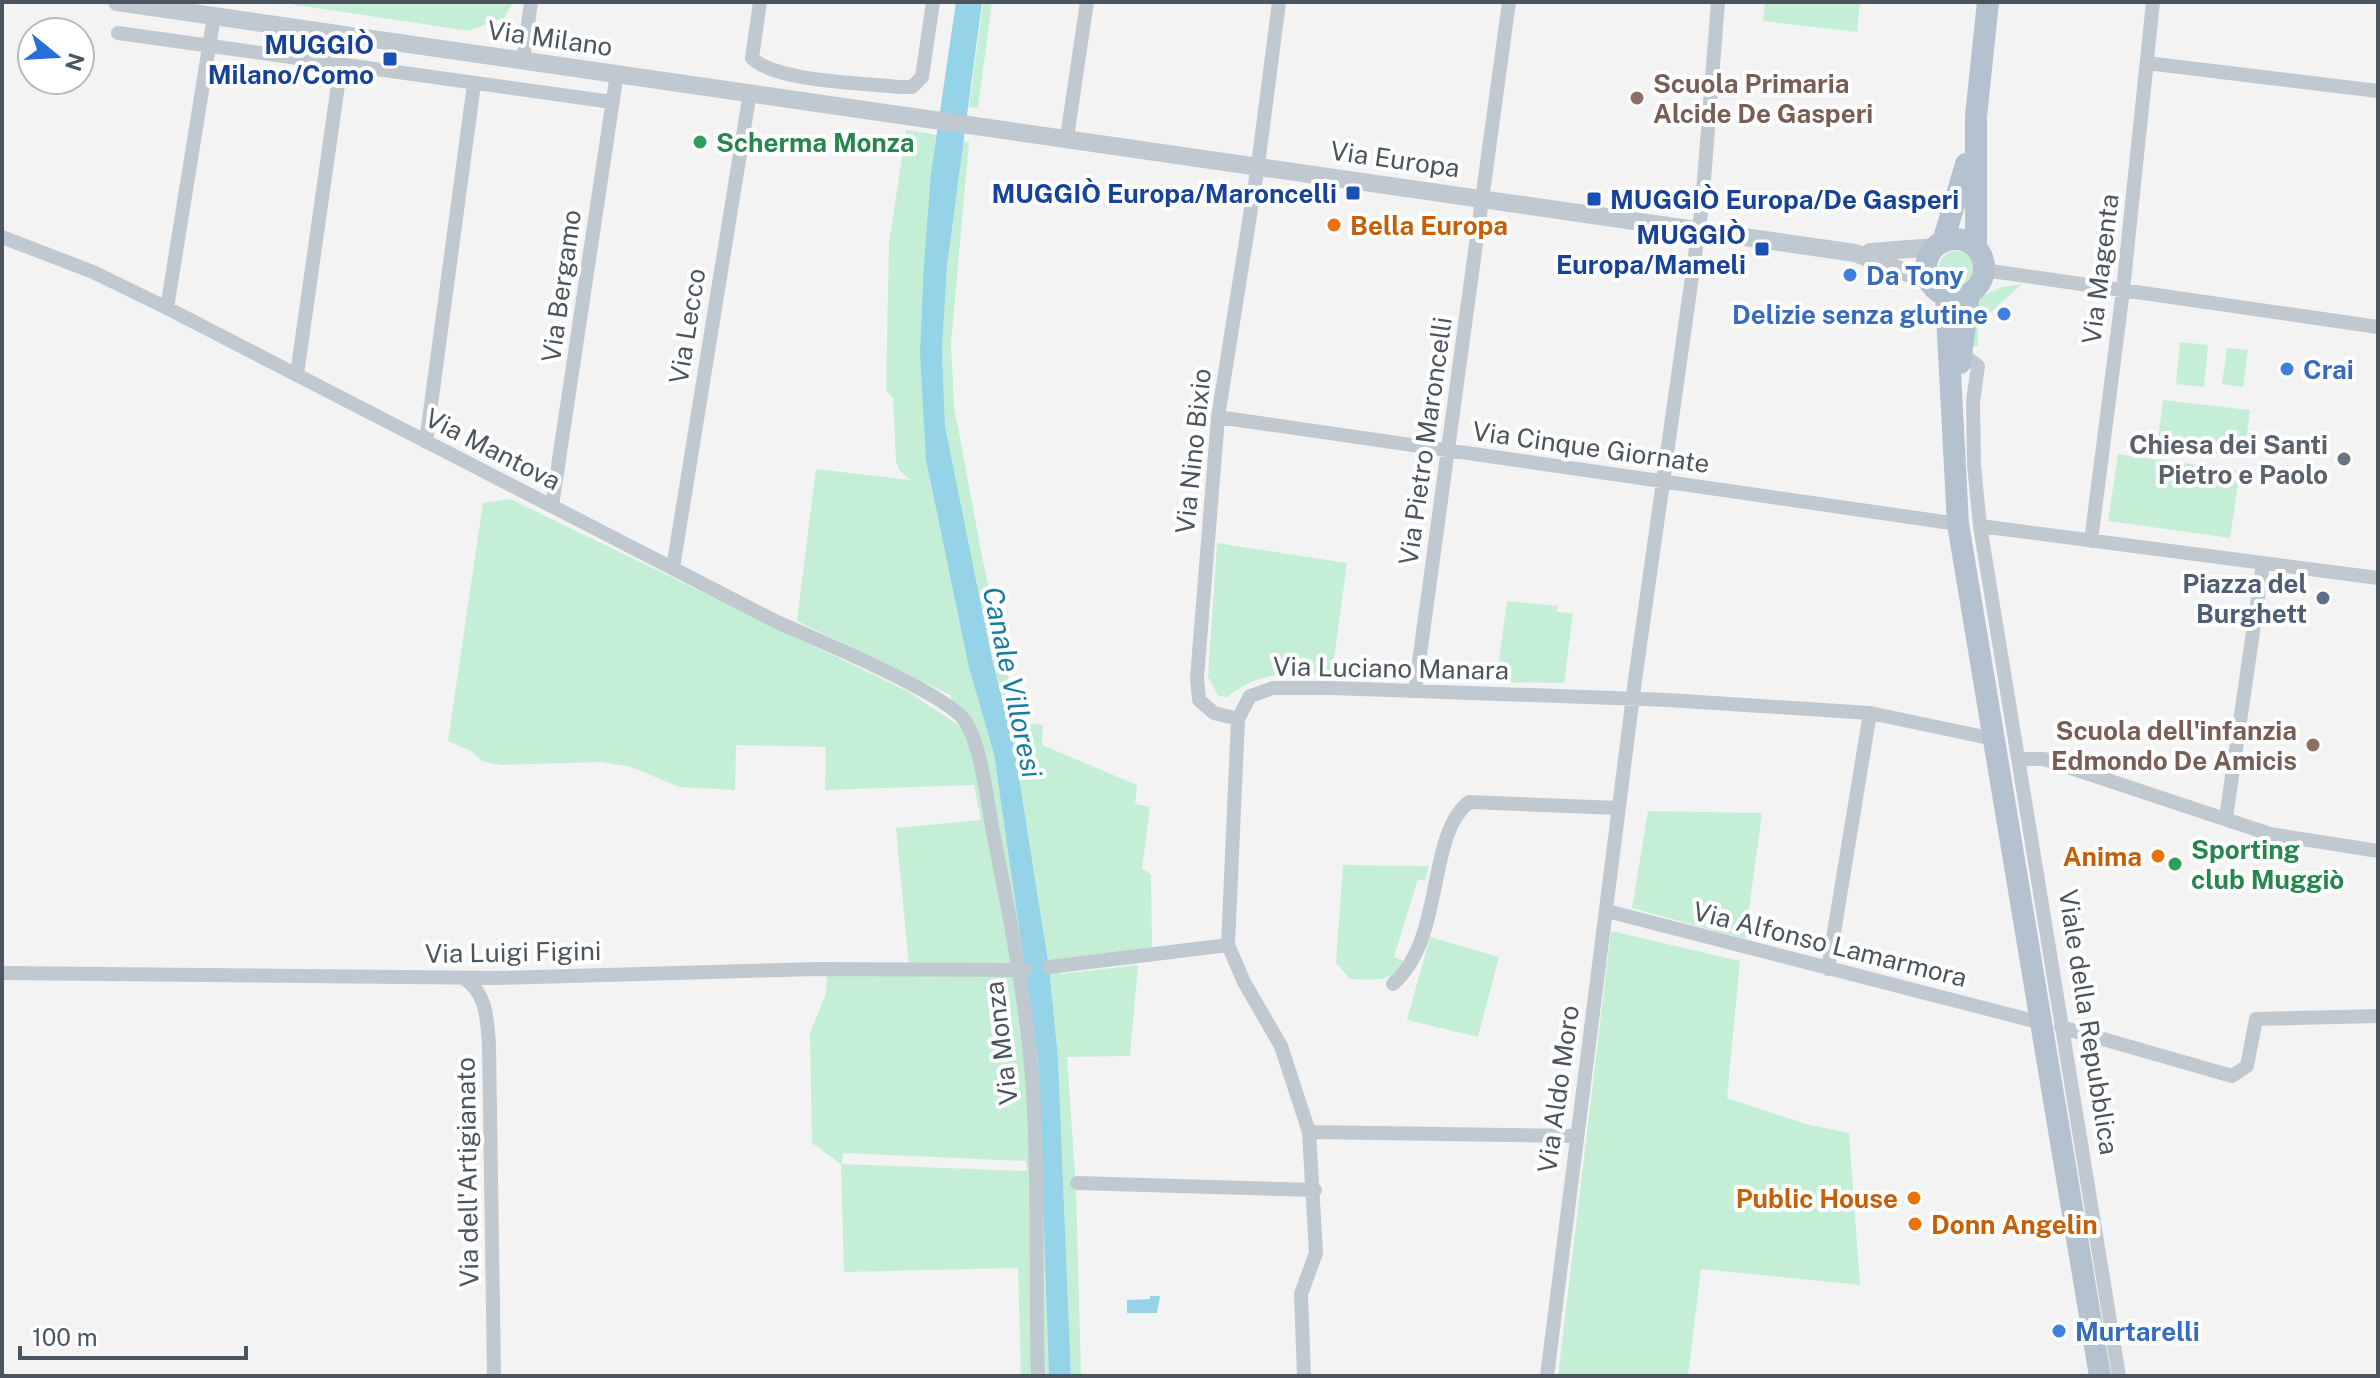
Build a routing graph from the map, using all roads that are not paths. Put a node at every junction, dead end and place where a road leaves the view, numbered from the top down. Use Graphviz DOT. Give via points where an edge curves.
graph roads {
  1 [pos="117,2"];
  2 [pos="531,2"];
  3 [pos="760,2"];
  4 [pos="933,2"];
  5 [pos="1087,2"];
  6 [pos="1279,2"];
  7 [pos="1509,2"];
  8 [pos="1718,2"];
  9 [pos="1988,2"];
  10 [pos="2153,2"];
  11 [pos="214,16"];
  12 [pos="118,33"];
  13 [pos="209,45"];
  14 [pos="523,60"];
  15 [pos="2147,63"];
  16 [pos="341,64"];
  17 [pos="617,73"];
  18 [pos="474,84"];
  19 [pos="2378,91"];
  20 [pos="750,92"];
  21 [pos="612,102"];
  22 [pos="1976,116"];
  23 [pos="930,118"];
  24 [pos="1067,137"];
  25 [pos="1258,165"];
  26 [pos="1483,198"];
  27 [pos="1699,230"];
  28 [pos="2,237"];
  29 [pos="1940,244"];
  30 [pos="1976,247"];
  31 [pos="1855,253"];
  32 [pos="1984,270"];
  33 [pos="1938,288"];
  34 [pos="2123,290"];
  35 [pos="1969,294"];
  36 [pos="167,308"];
  37 [pos="2378,327"];
  38 [pos="1961,353"];
  39 [pos="297,374"];
  40 [pos="1218,417"];
  41 [pos="426,442"];
  42 [pos="1450,450"];
  43 [pos="1954,456"];
  44 [pos="1662,480"];
  45 [pos="552,506"];
  46 [pos="1969,525"];
  47 [pos="2091,541"];
  48 [pos="2263,563"];
  49 [pos="673,568"];
  50 [pos="2378,578"];
  51 [pos="1415,691"];
  52 [pos="1632,698"];
  53 [pos="957,713"];
  54 [pos="1870,713"];
  55 [pos="1238,719"];
  56 [pos="1994,739"];
  57 [pos="2019,759"];
  58 [pos="1618,808"];
  59 [pos="2226,818"];
  60 [pos="2378,851"];
  61 [pos="1607,911"];
  62 [pos="1228,945"];
  63 [pos="1049,967"];
  64 [pos="1828,969"];
  65 [pos="1021,970"];
  66 [pos="2,973"];
  67 [pos="462,978"];
  68 [pos="1393,984"];
  69 [pos="2378,1016"];
  70 [pos="2052,1025"];
  71 [pos="1309,1132"];
  72 [pos="1575,1136"];
  73 [pos="1077,1183"];
  74 [pos="1315,1190"];
  75 [pos="494,1376"];
  76 [pos="1038,1376"];
  77 [pos="1304,1376"];
  78 [pos="1547,1376"];
  79 [pos="2100,1376"];
  80 [pos="2119,1376"];
  1 -- 11 [label="street, Via Milano"];
  2 -- 14 [label="street"];
  3 -- 4 [label="street" via="752,58 758,64 788,73 912,87 922,77"];
  5 -- 24 [label="street"];
  6 -- 25 [label="street, Via Nino Bixio"];
  7 -- 26 [label="street, Via Pietro Maroncelli"];
  8 -- 27 [label="street, Via Aldo Moro"];
  9 -- 22 [label="main road"];
  10 -- 15 [label="street, Via Magenta"];
  11 -- 13 [label="street"];
  11 -- 14 [label="street, Via Milano"];
  12 -- 13 [label="street"];
  13 -- 16 [label="street"];
  13 -- 36 [label="street"];
  14 -- 17 [label="street, Via Milano"];
  15 -- 19 [label="street"];
  15 -- 34 [label="street, Via Magenta"];
  16 -- 18 [label="street"];
  16 -- 39 [label="street"];
  17 -- 20 [label="street, Via Milano"];
  17 -- 21 [label="street, Via Bergamo"];
  18 -- 21 [label="street"];
  18 -- 41 [label="street"];
  20 -- 23 [label="street, Via Milano"];
  20 -- 49 [label="street, Via Lecco"];
  21 -- 45 [label="street, Via Bergamo"];
  22 -- 29 [label="main road" via="1964,175"];
  22 -- 30 [label="main road"];
  23 -- 24 [label="street, Via Europa"];
  24 -- 25 [label="street, Via Europa"];
  25 -- 26 [label="street, Via Europa"];
  25 -- 40 [label="street, Via Nino Bixio"];
  26 -- 27 [label="street, Via Europa"];
  26 -- 42 [label="street, Via Pietro Maroncelli"];
  27 -- 31 [label="street, Via Europa"];
  27 -- 44 [label="street, Via Aldo Moro"];
  28 -- 36 [label="street, Via Mantova"];
  29 -- 30 [label="main road" via="1960,239"];
  29 -- 31 [label="street, Via Europa"];
  29 -- 33 [label="main road" via="1927,263"];
  30 -- 32 [label="main road"];
  31 -- 33 [label="street, Via Europa"];
  32 -- 34 [label="street"];
  32 -- 35 [label="main road"];
  33 -- 35 [label="main road"];
  33 -- 43 [label="main road, Viale della Repubblica"];
  34 -- 37 [label="street"];
  34 -- 47 [label="street, Via Magenta"];
  35 -- 38 [label="main road, Viale della Repubblica"];
  36 -- 39 [label="street, Via Mantova"];
  38 -- 43 [label="main road, Viale della Repubblica"];
  38 -- 46 [label="street, Viale della Repubblica" via="1978,366"];
  39 -- 41 [label="street, Via Mantova"];
  40 -- 42 [label="street, Via Cinque Giornate"];
  40 -- 55 [label="street, Via Nino Bixio" via="1197,678 1199,700 1214,713"];
  41 -- 45 [label="street, Via Mantova"];
  42 -- 44 [label="street, Via Cinque Giornate"];
  42 -- 51 [label="street, Via Pietro Maroncelli"];
  43 -- 46 [label="main road, Viale della Repubblica"];
  44 -- 46 [label="street, Via Cinque Giornate"];
  44 -- 52 [label="street, Via Aldo Moro"];
  45 -- 49 [label="street, Via Mantova"];
  46 -- 47 [label="street, Via Cinque Giornate"];
  46 -- 56 [label="main road, Viale della Repubblica"];
  46 -- 57 [label="street, Viale della Repubblica"];
  47 -- 48 [label="street, Via Cinque Giornate"];
  48 -- 50 [label="street, Via Cinque Giornate"];
  48 -- 59 [label="street"];
  49 -- 53 [label="street, Via Mantova"];
  51 -- 52 [label="street, Via Luciano Manara"];
  51 -- 55 [label="street, Via Luciano Manara" via="1260,690 1242,706"];
  52 -- 54 [label="street, Via Luciano Manara"];
  52 -- 58 [label="street, Via Aldo Moro"];
  53 -- 65 [label="street, Via Monza" via="971,736 983,779"];
  54 -- 56 [label="street, Via Luciano Manara"];
  54 -- 64 [label="street"];
  55 -- 62 [label="street"];
  56 -- 70 [label="main road, Viale della Repubblica"];
  57 -- 59 [label="street" via="2044,759"];
  57 -- 70 [label="street, Viale della Repubblica"];
  58 -- 61 [label="street, Via Aldo Moro"];
  58 -- 68 [label="street" via="1469,802 1452,821 1415,959"];
  59 -- 60 [label="street" via="2270,834"];
  61 -- 64 [label="street, Via Alfonso Lamarmora"];
  61 -- 72 [label="street, Via Aldo Moro"];
  62 -- 63 [label="street"];
  62 -- 71 [label="street" via="1281,1046"];
  64 -- 70 [label="street, Via Alfonso Lamarmora"];
  65 -- 67 [label="street, Via Luigi Figini"];
  65 -- 76 [label="street, Via Monza" via="1033,1094"];
  66 -- 67 [label="street, Via Luigi Figini"];
  67 -- 75 [label="street, Via dell'Artigianato" via="481,995 489,1045"];
  69 -- 70 [label="street, Via Alfonso Lamarmora" via="2256,1019 2247,1066 2232,1076"];
  70 -- 79 [label="main road, Viale della Repubblica"];
  70 -- 80 [label="street, Viale della Repubblica"];
  71 -- 72 [label="street"];
  71 -- 74 [label="street"];
  72 -- 78 [label="street, Via Aldo Moro"];
  73 -- 74 [label="street"];
  74 -- 77 [label="street" via="1316,1253 1301,1294"];
}
